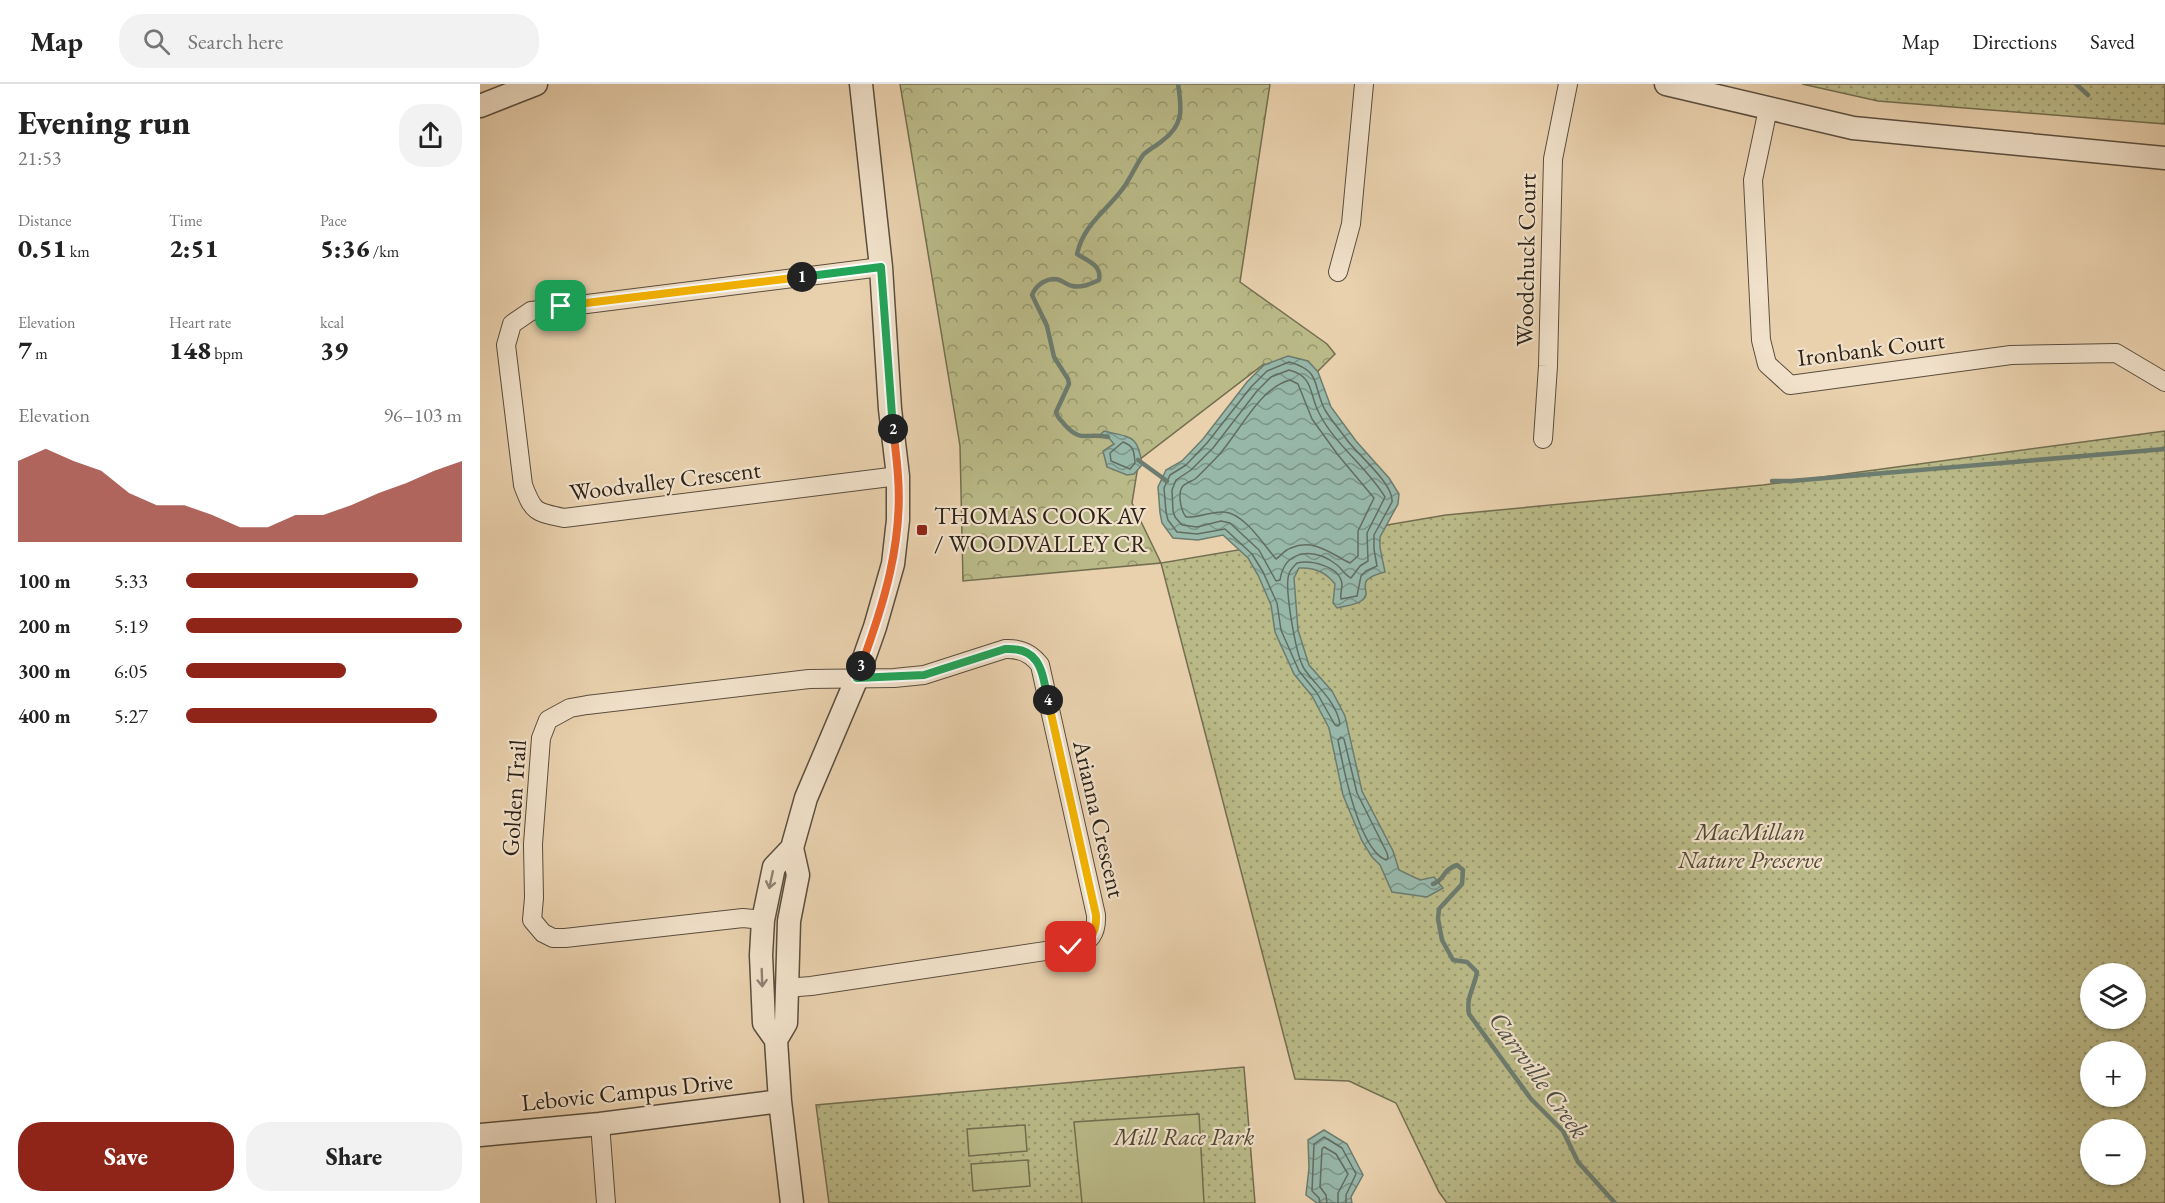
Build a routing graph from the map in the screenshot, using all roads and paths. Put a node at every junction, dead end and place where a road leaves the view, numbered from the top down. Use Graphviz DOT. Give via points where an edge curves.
graph roads {
  1 [pos="536,84"];
  2 [pos="861,84"];
  3 [pos="1364,84"];
  4 [pos="1568,84"];
  5 [pos="1666,84"];
  6 [pos="480,106"];
  7 [pos="1768,110"];
  8 [pos="2165,158"];
  9 [pos="881,267"];
  10 [pos="1338,272"];
  11 [pos="2165,382"];
  12 [pos="1543,439"];
  13 [pos="898,476"];
  14 [pos="857,678"];
  15 [pos="792,848"];
  16 [pos="763,920"];
  17 [pos="786,988"];
  18 [pos="776,1040"];
  19 [pos="780,1101"];
  20 [pos="600,1124"];
  21 [pos="480,1135"];
  22 [pos="606,1203"];
  23 [pos="792,1203"];
  1 -- 6 [label="street"];
  2 -- 9 [label="street"];
  3 -- 10 [label="street" via="1351,224"];
  4 -- 12 [label="street, Woodchuck Court" via="1552,159"];
  5 -- 7 [label="street"];
  7 -- 8 [label="street" via="1888,133"];
  7 -- 11 [label="street, Ironbank Court" via="1753,180 1761,340 1767,364 1790,385 2011,356 2116,353"];
  9 -- 13 [label="street"];
  9 -- 13 [label="street, Woodvalley Crescent" via="531,311 512,324 506,345 523,485 531,506 545,514 564,518"];
  13 -- 14 [label="street" via="893,564"];
  14 -- 15 [label="street" via="806,798"];
  14 -- 16 [label="street, Golden Trail" via="809,679 587,705 555,714 543,729 531,912 535,926 543,933 565,938 743,918"];
  14 -- 17 [label="street, Arianna Crescent" via="924,675 1005,649 1033,656 1040,665 1096,925 1089,941 1082,945"];
  15 -- 16 [label="street, one-way" via="774,867"];
  15 -- 17 [label="street" via="798,875 789,921"];
  16 -- 18 [label="street, one-way" via="764,1023"];
  17 -- 18 [label="street" via="786,1023"];
  18 -- 19 [label="street"];
  19 -- 20 [label="street, Lebovic Campus Drive"];
  19 -- 23 [label="street"];
  20 -- 21 [label="street, Lebovic Campus Drive"];
  20 -- 22 [label="street"];
}
